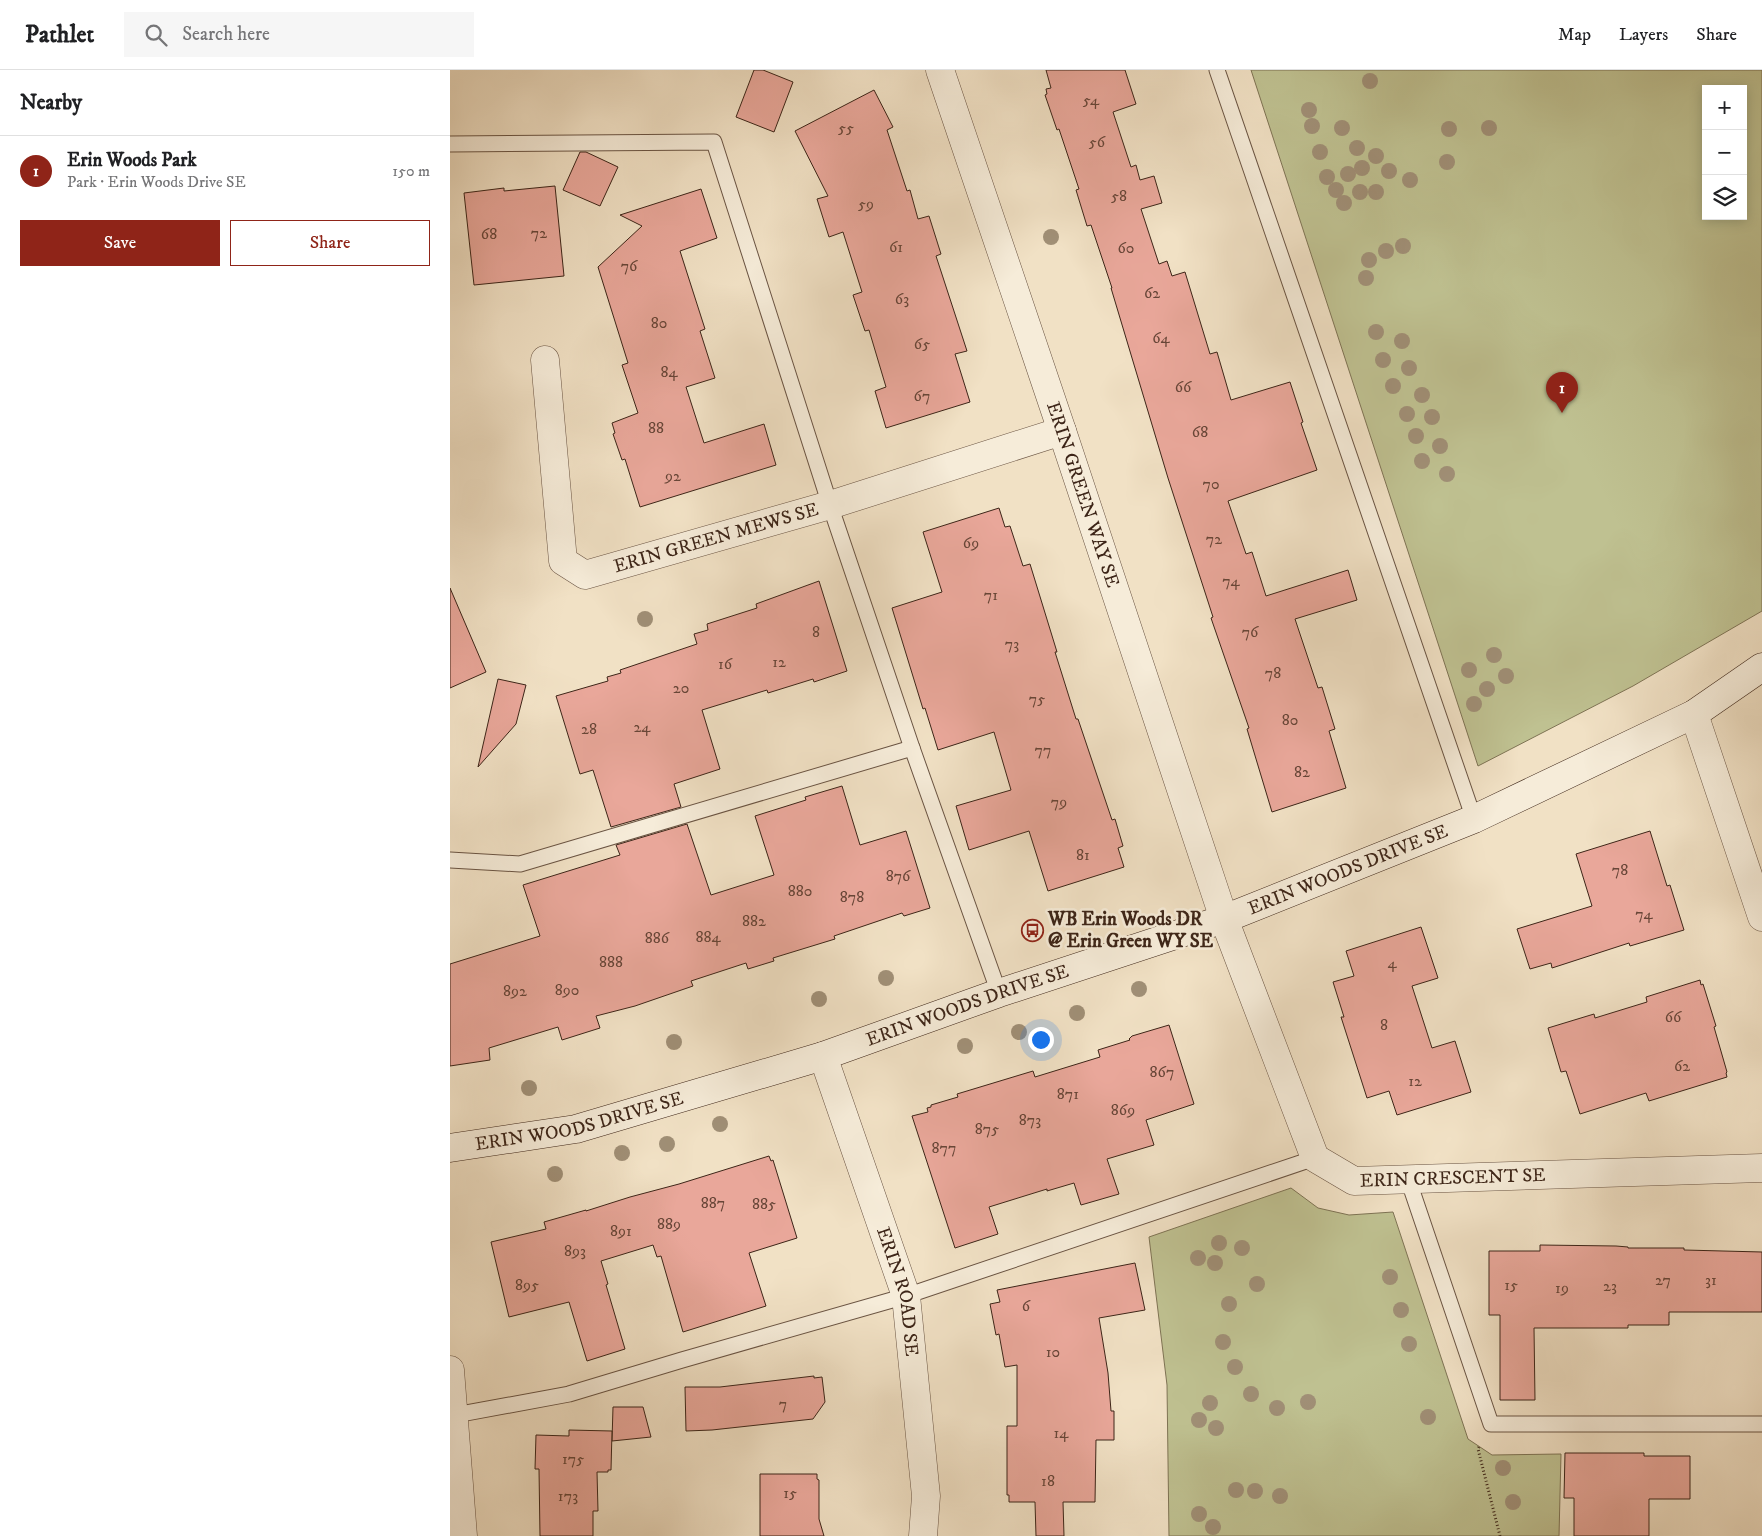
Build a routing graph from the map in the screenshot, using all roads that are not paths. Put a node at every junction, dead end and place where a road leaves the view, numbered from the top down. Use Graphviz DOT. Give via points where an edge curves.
graph roads {
  1 [pos="940,70"];
  2 [pos="1217,70"];
  3 [pos="450,144"];
  4 [pos="545,360"];
  5 [pos="1062,431"];
  6 [pos="830,505"];
  7 [pos="1762,668"];
  8 [pos="1694,714"];
  9 [pos="912,748"];
  10 [pos="1474,819"];
  11 [pos="450,860"];
  12 [pos="1762,916"];
  13 [pos="1224,919"];
  14 [pos="999,993"];
  15 [pos="823,1056"];
  16 [pos="450,1148"];
  17 [pos="1315,1158"];
  18 [pos="1762,1168"];
  19 [pos="1408,1179"];
  20 [pos="906,1296"];
  21 [pos="450,1370"];
  22 [pos="452,1416"];
  23 [pos="1762,1424"];
  24 [pos="463,1536"];
  25 [pos="923,1536"];
  1 -- 5 [label="street, ERIN GREEN WAY SE"];
  2 -- 10 [label="lane"];
  3 -- 6 [label="lane" via="714,142"];
  4 -- 6 [label="street, ERIN GREEN MEWS SE" via="563,561 586,575"];
  5 -- 6 [label="street, ERIN GREEN MEWS SE"];
  5 -- 13 [label="street, ERIN GREEN WAY SE"];
  6 -- 9 [label="lane"];
  7 -- 8 [label="street, ERIN WOODS DRIVE SE"];
  8 -- 10 [label="street, ERIN WOODS DRIVE SE"];
  8 -- 12 [label="street"];
  9 -- 11 [label="lane" via="520,864"];
  9 -- 14 [label="lane"];
  10 -- 13 [label="street, ERIN WOODS DRIVE SE"];
  13 -- 14 [label="street, ERIN WOODS DRIVE SE"];
  13 -- 17 [label="street"];
  14 -- 15 [label="street, ERIN WOODS DRIVE SE"];
  15 -- 16 [label="street, ERIN WOODS DRIVE SE" via="576,1129"];
  15 -- 20 [label="street, ERIN ROAD SE"];
  17 -- 19 [label="street, ERIN CRESCENT SE" via="1354,1180"];
  17 -- 20 [label="lane"];
  18 -- 19 [label="street, ERIN CRESCENT SE"];
  19 -- 23 [label="lane" via="1491,1424"];
  20 -- 22 [label="lane" via="569,1394"];
  20 -- 25 [label="street, ERIN ROAD SE" via="926,1496"];
  21 -- 22 [label="street"];
  22 -- 24 [label="street"];
}
